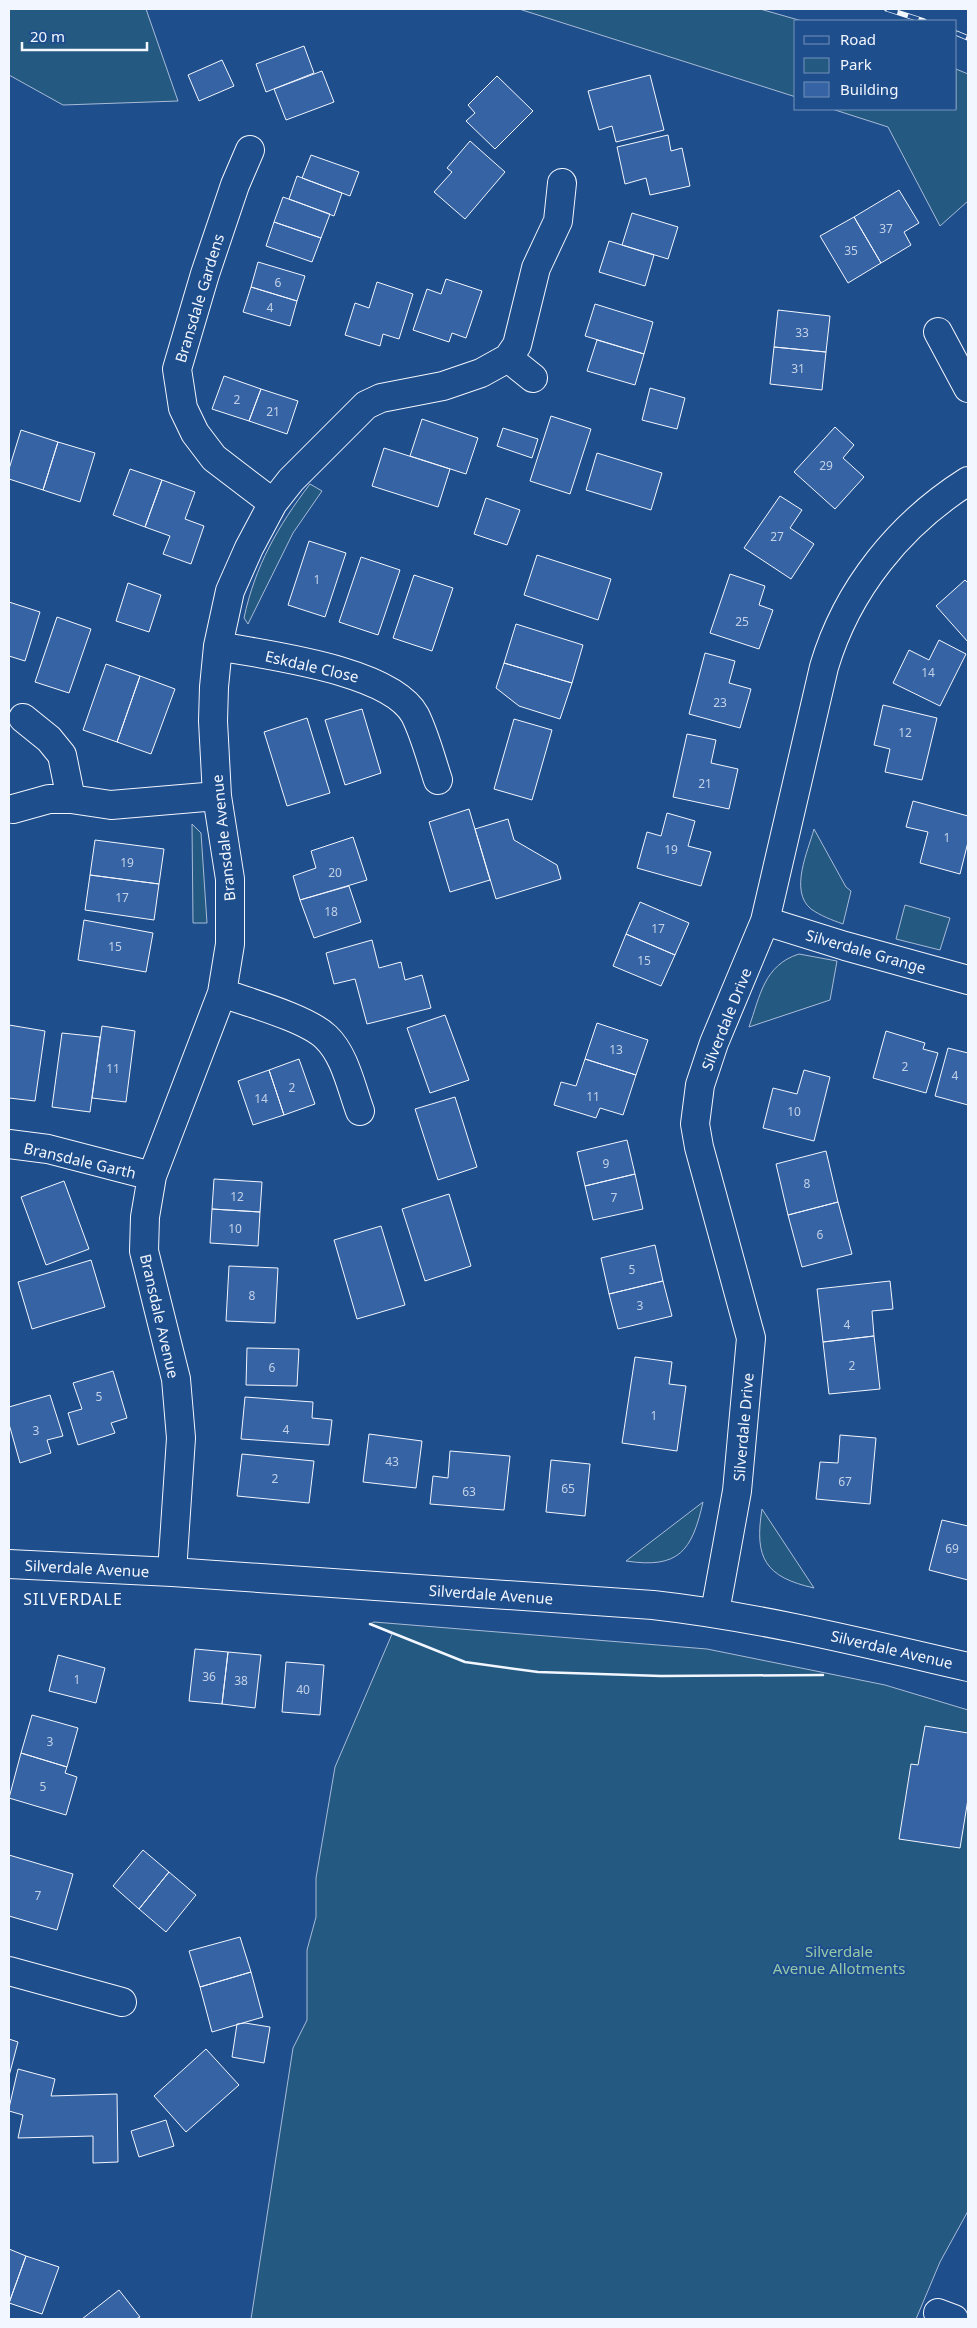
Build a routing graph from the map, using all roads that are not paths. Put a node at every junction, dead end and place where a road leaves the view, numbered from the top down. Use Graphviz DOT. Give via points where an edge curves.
graph roads {
  1 [pos="250,150"];
  2 [pos="562,183"];
  3 [pos="938,332"];
  4 [pos="508,358"];
  5 [pos="532,378"];
  6 [pos="968,388"];
  7 [pos="968,481"];
  8 [pos="273,503"];
  9 [pos="218,646"];
  10 [pos="23,718"];
  11 [pos="438,780"];
  12 [pos="217,796"];
  13 [pos="70,799"];
  14 [pos="13,809"];
  15 [pos="765,921"];
  16 [pos="968,980"];
  17 [pos="222,993"];
  18 [pos="360,1111"];
  19 [pos="9,1144"];
  20 [pos="152,1176"];
  21 [pos="9,1564"];
  22 [pos="172,1572"];
  23 [pos="715,1612"];
  24 [pos="968,1667"];
  25 [pos="9,1971"];
  26 [pos="122,2002"];
  1 -- 8 [label="street, Bransdale Gardens" via="205,274 177,369 183,408 195,433 214,458"];
  2 -- 4 [label="street" via="558,221 536,268 517,345"];
  3 -- 6 [label="street"];
  4 -- 5 [label="street"];
  4 -- 8 [label="street, Bransdale Avenue" via="481,373 443,386 381,398 366,405 291,480"];
  7 -- 15 [label="street, Silverdale Drive" via="895,540 852,600 838,626 824,667"];
  8 -- 9 [label="street, Bransdale Avenue" via="230,591"];
  9 -- 11 [label="street, Eskdale Close" via="329,668 362,677 393,693 414,714"];
  9 -- 12 [label="street, Bransdale Avenue" via="213,721"];
  10 -- 13 [label="street" via="62,755"];
  12 -- 13 [label="street" via="111,805"];
  12 -- 17 [label="street, Bransdale Avenue" via="230,879 230,944"];
  13 -- 14 [label="street" via="49,798"];
  15 -- 16 [label="street, Silverdale Grange"];
  15 -- 23 [label="street, Silverdale Drive" via="714,1043 696,1107 699,1147 751,1338 737,1492"];
  17 -- 18 [label="street" via="300,1022 326,1037 341,1058"];
  17 -- 20 [label="street, Bransdale Avenue"];
  19 -- 20 [label="street, Bransdale Garth" via="48,1149"];
  20 -- 22 [label="street, Bransdale Avenue" via="145,1217 144,1251 176,1379 181,1438"];
  21 -- 22 [label="street, Silverdale Avenue"];
  22 -- 23 [label="street, Silverdale Avenue"];
  23 -- 24 [label="street, Silverdale Avenue"];
  25 -- 26 [label="street"];
}
